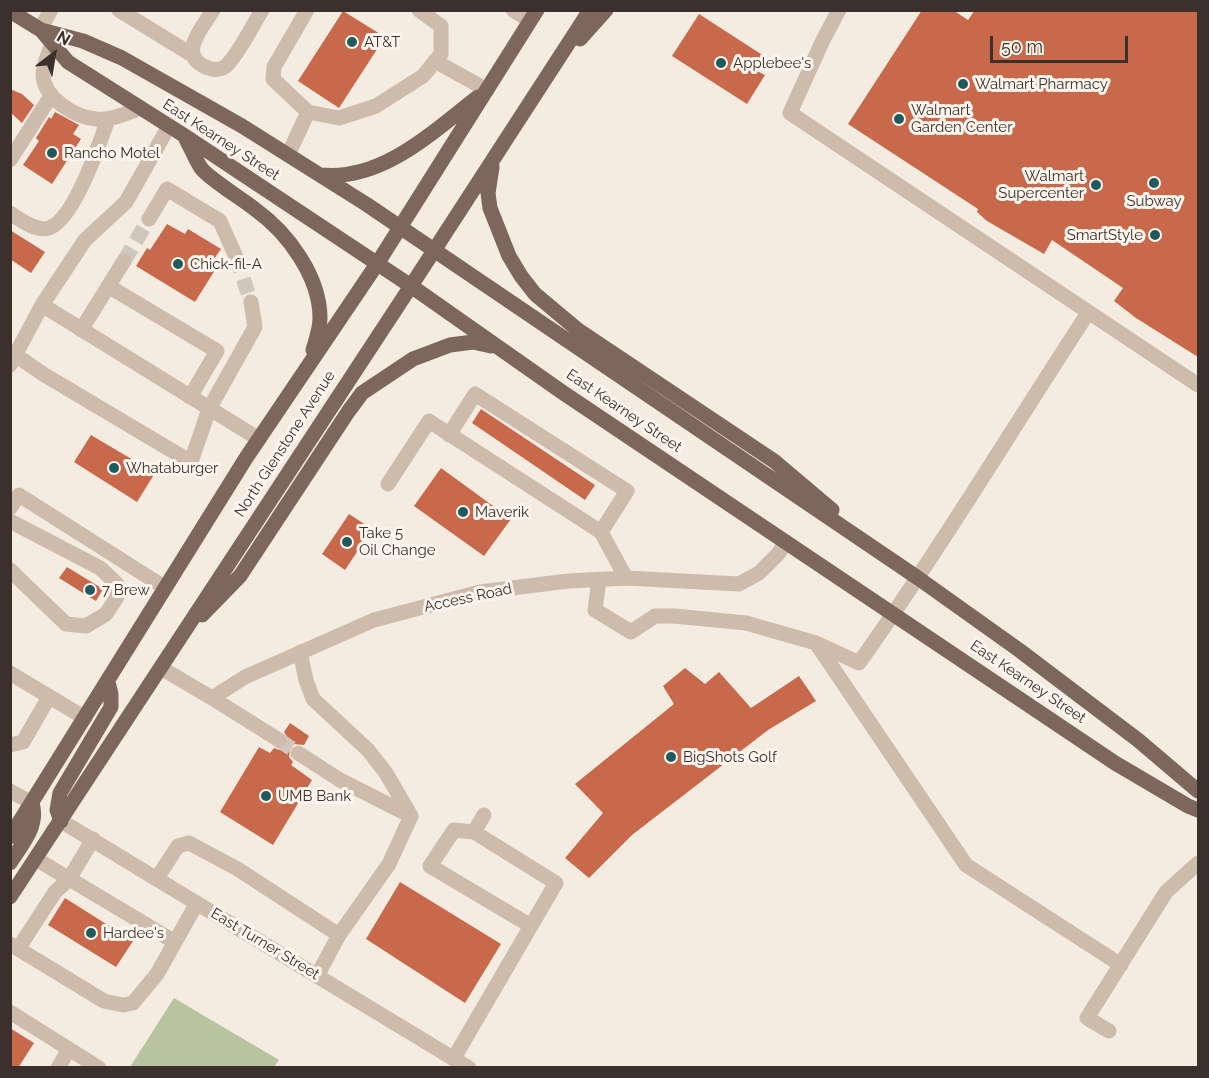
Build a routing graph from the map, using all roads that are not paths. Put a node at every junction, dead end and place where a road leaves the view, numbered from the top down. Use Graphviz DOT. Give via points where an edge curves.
graph roads {
  1 [pos="51,10"];
  2 [pos="119,10"];
  3 [pos="213,10"];
  4 [pos="262,10"];
  5 [pos="307,10"];
  6 [pos="419,10"];
  7 [pos="513,10"];
  8 [pos="590,10"];
  9 [pos="606,10"];
  10 [pos="839,10"];
  11 [pos="10,11"];
  12 [pos="534,16"];
  13 [pos="40,30"];
  14 [pos="52,43"];
  15 [pos="194,56"];
  16 [pos="435,62"];
  17 [pos="555,65"];
  18 [pos="487,90"];
  19 [pos="51,96"];
  20 [pos="141,108"];
  21 [pos="308,112"];
  22 [pos="108,118"];
  23 [pos="169,126"];
  24 [pos="185,136"];
  25 [pos="288,155"];
  26 [pos="494,158"];
  27 [pos="10,160"];
  28 [pos="320,175"];
  29 [pos="10,213"];
  30 [pos="149,219"];
  31 [pos="400,228"];
  32 [pos="434,250"];
  33 [pos="236,257"];
  34 [pos="124,261"];
  35 [pos="377,264"];
  36 [pos="108,286"];
  37 [pos="411,286"];
  38 [pos="251,302"];
  39 [pos="42,305"];
  40 [pos="1088,313"];
  41 [pos="81,330"];
  42 [pos="500,348"];
  43 [pos="14,361"];
  44 [pos="304,372"];
  45 [pos="1198,384"];
  46 [pos="190,397"];
  47 [pos="209,409"];
  48 [pos="449,435"];
  49 [pos="259,439"];
  50 [pos="388,484"];
  51 [pos="15,491"];
  52 [pos="10,508"];
  53 [pos="10,521"];
  54 [pos="601,532"];
  55 [pos="786,542"];
  56 [pos="878,550"];
  57 [pos="10,570"];
  58 [pos="626,578"];
  59 [pos="918,578"];
  60 [pos="599,580"];
  61 [pos="164,587"];
  62 [pos="893,614"];
  63 [pos="182,635"];
  64 [pos="816,643"];
  65 [pos="300,652"];
  66 [pos="160,668"];
  67 [pos="10,673"];
  68 [pos="108,681"];
  69 [pos="50,697"];
  70 [pos="212,698"];
  71 [pos="85,718"];
  72 [pos="279,740"];
  73 [pos="10,745"];
  74 [pos="298,753"];
  75 [pos="10,791"];
  76 [pos="1198,791"];
  77 [pos="32,803"];
  78 [pos="1198,810"];
  79 [pos="484,815"];
  80 [pos="411,816"];
  81 [pos="61,821"];
  82 [pos="474,832"];
  83 [pos="10,837"];
  84 [pos="93,839"];
  85 [pos="36,860"];
  86 [pos="1198,862"];
  87 [pos="10,863"];
  88 [pos="157,878"];
  89 [pos="69,879"];
  90 [pos="10,897"];
  91 [pos="197,903"];
  92 [pos="531,926"];
  93 [pos="339,935"];
  94 [pos="175,942"];
  95 [pos="14,947"];
  96 [pos="1121,965"];
  97 [pos="317,975"];
  98 [pos="10,1012"];
  99 [pos="1109,1031"];
  100 [pos="69,1049"];
  101 [pos="454,1058"];
  102 [pos="58,1068"];
  103 [pos="99,1068"];
  104 [pos="469,1068"];
  1 -- 13 [label="street"];
  2 -- 15 [label="street"];
  3 -- 15 [label="street" via="194,41"];
  4 -- 15 [label="street" via="226,65 211,69"];
  5 -- 21 [label="street" via="274,67 273,79"];
  6 -- 16 [label="street" via="441,26 441,54"];
  7 -- 12 [label="street"];
  8 -- 17 [label="main road, North Glenstone Avenue"];
  9 -- 17 [label="main road"];
  10 -- 40 [label="street" via="790,113"];
  11 -- 13 [label="main road, East Kearney Street"];
  12 -- 18 [label="main road, North Glenstone Avenue"];
  13 -- 14 [label="main road, East Kearney Street"];
  13 -- 25 [label="main road, East Kearney Street" via="83,41 122,58"];
  14 -- 19 [label="street" via="43,71"];
  14 -- 20 [label="main road, East Kearney Street" via="68,62"];
  16 -- 18 [label="street"];
  16 -- 21 [label="street" via="423,76 376,106 339,118"];
  17 -- 26 [label="main road, North Glenstone Avenue"];
  18 -- 28 [label="main road" via="392,160 349,176"];
  18 -- 31 [label="main road, North Glenstone Avenue"];
  19 -- 22 [label="street" via="80,116"];
  19 -- 27 [label="street"];
  20 -- 22 [label="street"];
  20 -- 23 [label="main road, East Kearney Street"];
  21 -- 25 [label="street"];
  22 -- 29 [label="street" via="72,206 57,224 47,229 35,227"];
  23 -- 24 [label="main road, East Kearney Street"];
  23 -- 39 [label="street" via="126,202 85,240"];
  24 -- 35 [label="main road, East Kearney Street"];
  24 -- 44 [label="main road" via="202,169 273,224 307,272 320,319"];
  25 -- 28 [label="main road, East Kearney Street"];
  26 -- 32 [label="main road, North Glenstone Avenue"];
  26 -- 56 [label="main road" via="488,193 490,208 509,256 535,294 578,330 774,460"];
  28 -- 31 [label="main road, East Kearney Street"];
  30 -- 33 [label="street" via="167,189 220,221"];
  31 -- 32 [label="main road, East Kearney Street"];
  31 -- 35 [label="main road, North Glenstone Avenue"];
  32 -- 37 [label="main road, North Glenstone Avenue"];
  32 -- 56 [label="main road, East Kearney Street"];
  34 -- 36 [label="street"];
  35 -- 37 [label="main road, East Kearney Street"];
  35 -- 44 [label="main road, North Glenstone Avenue"];
  36 -- 41 [label="street"];
  36 -- 46 [label="street" via="217,351"];
  37 -- 42 [label="main road, East Kearney Street"];
  37 -- 63 [label="main road, North Glenstone Avenue"];
  38 -- 47 [label="street" via="255,327"];
  39 -- 41 [label="street"];
  39 -- 43 [label="street"];
  40 -- 45 [label="street"];
  40 -- 59 [label="street"];
  41 -- 46 [label="street"];
  42 -- 55 [label="main road, East Kearney Street"];
  42 -- 63 [label="main road" via="473,342 450,345 413,359 362,393 240,576"];
  43 -- 47 [label="street" via="43,374 191,462"];
  44 -- 49 [label="main road, North Glenstone Avenue"];
  46 -- 47 [label="street"];
  47 -- 49 [label="street"];
  48 -- 50 [label="street" via="429,421"];
  48 -- 54 [label="street"];
  48 -- 54 [label="street" via="475,394 627,491"];
  49 -- 61 [label="main road, North Glenstone Avenue"];
  51 -- 52 [label="street"];
  51 -- 61 [label="street"];
  53 -- 57 [label="street" via="100,568 117,584 117,597 106,614 86,626 66,624"];
  54 -- 58 [label="street"];
  55 -- 58 [label="street, Access Road" via="759,573 739,584"];
  55 -- 62 [label="main road, East Kearney Street"];
  56 -- 59 [label="main road, East Kearney Street"];
  58 -- 60 [label="street, Access Road"];
  59 -- 62 [label="street"];
  59 -- 76 [label="main road, East Kearney Street" via="1092,705"];
  60 -- 64 [label="street" via="595,610 631,632 655,616 674,616 746,622"];
  60 -- 65 [label="street, Access Road" via="480,592 374,620"];
  61 -- 68 [label="main road, North Glenstone Avenue"];
  62 -- 64 [label="street" via="859,663"];
  62 -- 78 [label="main road, East Kearney Street" via="1116,763"];
  63 -- 66 [label="main road, North Glenstone Avenue"];
  64 -- 96 [label="street" via="966,865"];
  65 -- 70 [label="street, Access Road" via="245,677"];
  65 -- 80 [label="street" via="313,699 368,750"];
  66 -- 70 [label="street"];
  66 -- 81 [label="main road, North Glenstone Avenue"];
  67 -- 69 [label="street"];
  68 -- 71 [label="main road, North Glenstone Avenue"];
  68 -- 81 [label="main road" via="111,707 60,793 57,810"];
  69 -- 71 [label="street"];
  69 -- 73 [label="street" via="23,742"];
  70 -- 72 [label="street"];
  71 -- 77 [label="main road, North Glenstone Avenue"];
  74 -- 80 [label="street" via="340,780"];
  75 -- 77 [label="street"];
  77 -- 83 [label="main road, North Glenstone Avenue"];
  77 -- 87 [label="main road" via="35,822"];
  79 -- 82 [label="street"];
  80 -- 93 [label="street" via="389,864"];
  81 -- 84 [label="street, East Turner Street"];
  81 -- 85 [label="main road, North Glenstone Avenue"];
  82 -- 92 [label="street" via="556,883"];
  82 -- 92 [label="street" via="454,830 430,866"];
  84 -- 88 [label="street, East Turner Street"];
  84 -- 89 [label="street"];
  85 -- 89 [label="street"];
  85 -- 90 [label="main road, North Glenstone Avenue"];
  86 -- 96 [label="street" via="1166,892"];
  88 -- 91 [label="street, East Turner Street"];
  88 -- 93 [label="street" via="178,846 189,843 236,868"];
  89 -- 94 [label="street"];
  89 -- 95 [label="street"];
  91 -- 94 [label="street"];
  91 -- 97 [label="street, East Turner Street"];
  92 -- 101 [label="street"];
  93 -- 97 [label="street"];
  94 -- 95 [label="street" via="157,974 133,1003 123,1005 104,1001"];
  96 -- 99 [label="street" via="1088,1018"];
  97 -- 101 [label="street, East Turner Street"];
  98 -- 100 [label="street"];
  100 -- 102 [label="street"];
  100 -- 103 [label="street"];
  101 -- 104 [label="street, East Turner Street"];
}
